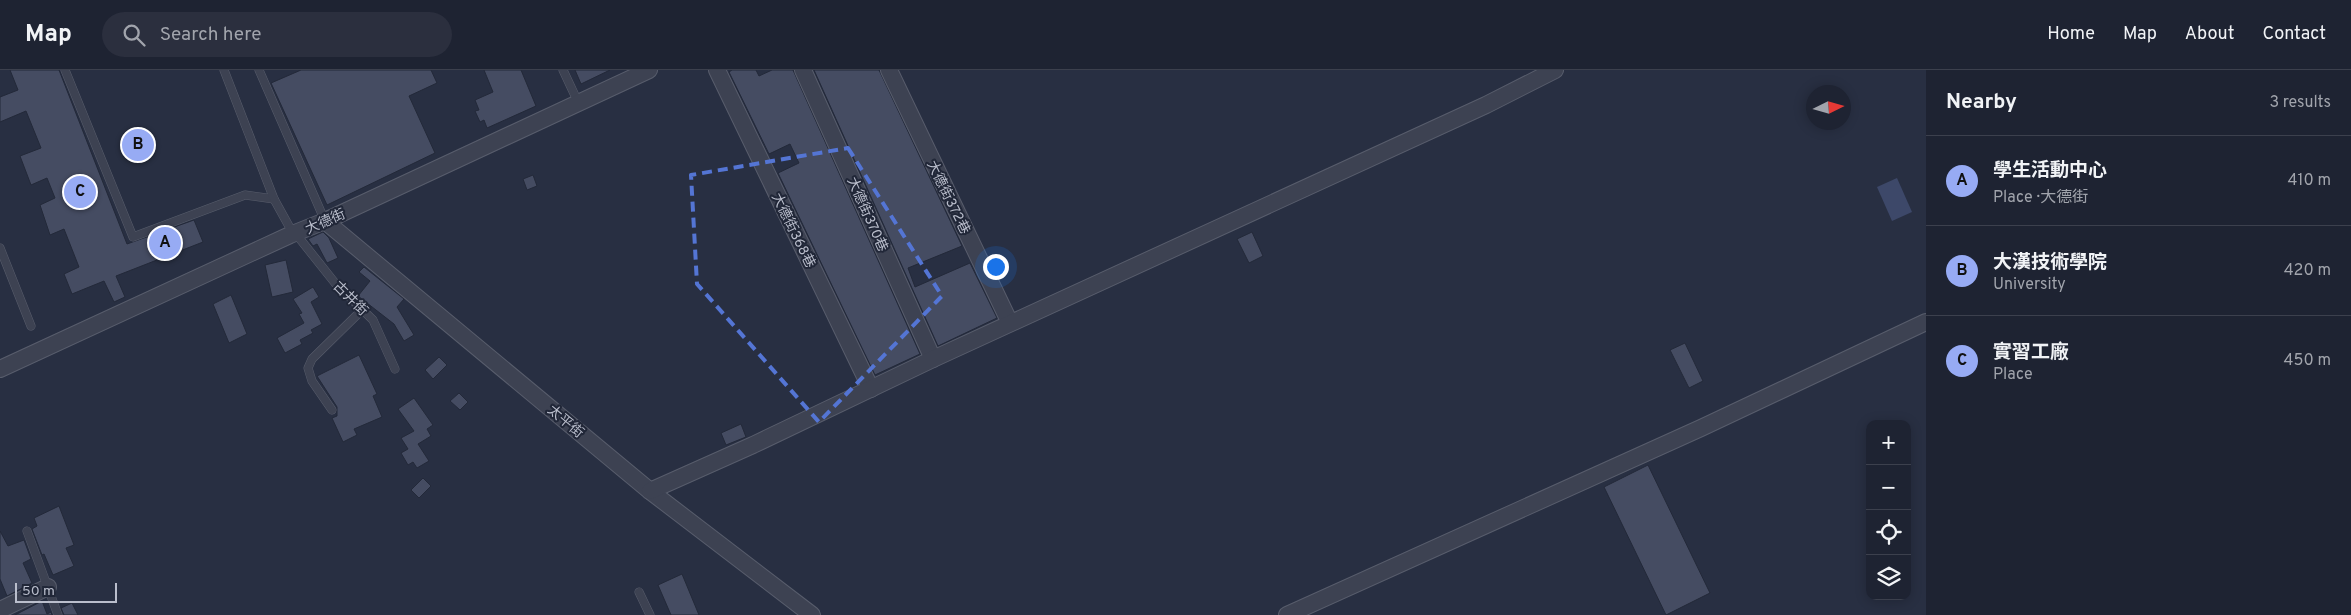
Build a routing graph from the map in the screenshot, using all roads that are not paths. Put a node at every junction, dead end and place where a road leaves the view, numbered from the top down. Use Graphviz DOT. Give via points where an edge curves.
graph roads {
  1 [pos="64,70"];
  2 [pos="224,70"];
  3 [pos="259,70"];
  4 [pos="563,70"];
  5 [pos="649,70"];
  6 [pos="717,70"];
  7 [pos="803,70"];
  8 [pos="889,70"];
  9 [pos="1554,70"];
  10 [pos="578,102"];
  11 [pos="274,199"];
  12 [pos="325,221"];
  13 [pos="293,234"];
  14 [pos="0,248"];
  15 [pos="363,310"];
  16 [pos="1926,322"];
  17 [pos="1010,323"];
  18 [pos="31,326"];
  19 [pos="933,359"];
  20 [pos="0,369"];
  21 [pos="395,369"];
  22 [pos="871,390"];
  23 [pos="332,410"];
  24 [pos="650,491"];
  25 [pos="27,531"];
  26 [pos="48,587"];
  27 [pos="639,592"];
  28 [pos="0,610"];
  29 [pos="58,615"];
  30 [pos="650,615"];
  31 [pos="812,615"];
  32 [pos="1287,615"];
  1 -- 11 [label="lane" via="133,237 245,195"];
  2 -- 11 [label="lane, 古井街"];
  3 -- 12 [label="lane"];
  4 -- 10 [label="lane"];
  5 -- 10 [label="street, 大德街"];
  6 -- 22 [label="street, 大德街368巷"];
  7 -- 19 [label="street, 大德街370巷"];
  8 -- 17 [label="street, 大德街372巷"];
  9 -- 17 [label="street" via="1486,105"];
  10 -- 12 [label="street, 大德街"];
  11 -- 13 [label="lane, 古井街"];
  12 -- 13 [label="street, 大德街"];
  12 -- 24 [label="street, 太平街"];
  13 -- 15 [label="lane, 古井街"];
  13 -- 20 [label="street, 大德街"];
  14 -- 18 [label="lane"];
  15 -- 21 [label="lane, 古井街" via="373,320"];
  15 -- 23 [label="lane" via="312,359 308,368 312,381"];
  16 -- 32 [label="street"];
  17 -- 19 [label="street"];
  19 -- 22 [label="street"];
  22 -- 24 [label="street"];
  24 -- 31 [label="street, 太平街"];
  25 -- 26 [label="lane"];
  26 -- 28 [label="street"];
  26 -- 29 [label="lane"];
  27 -- 30 [label="lane"];
}
